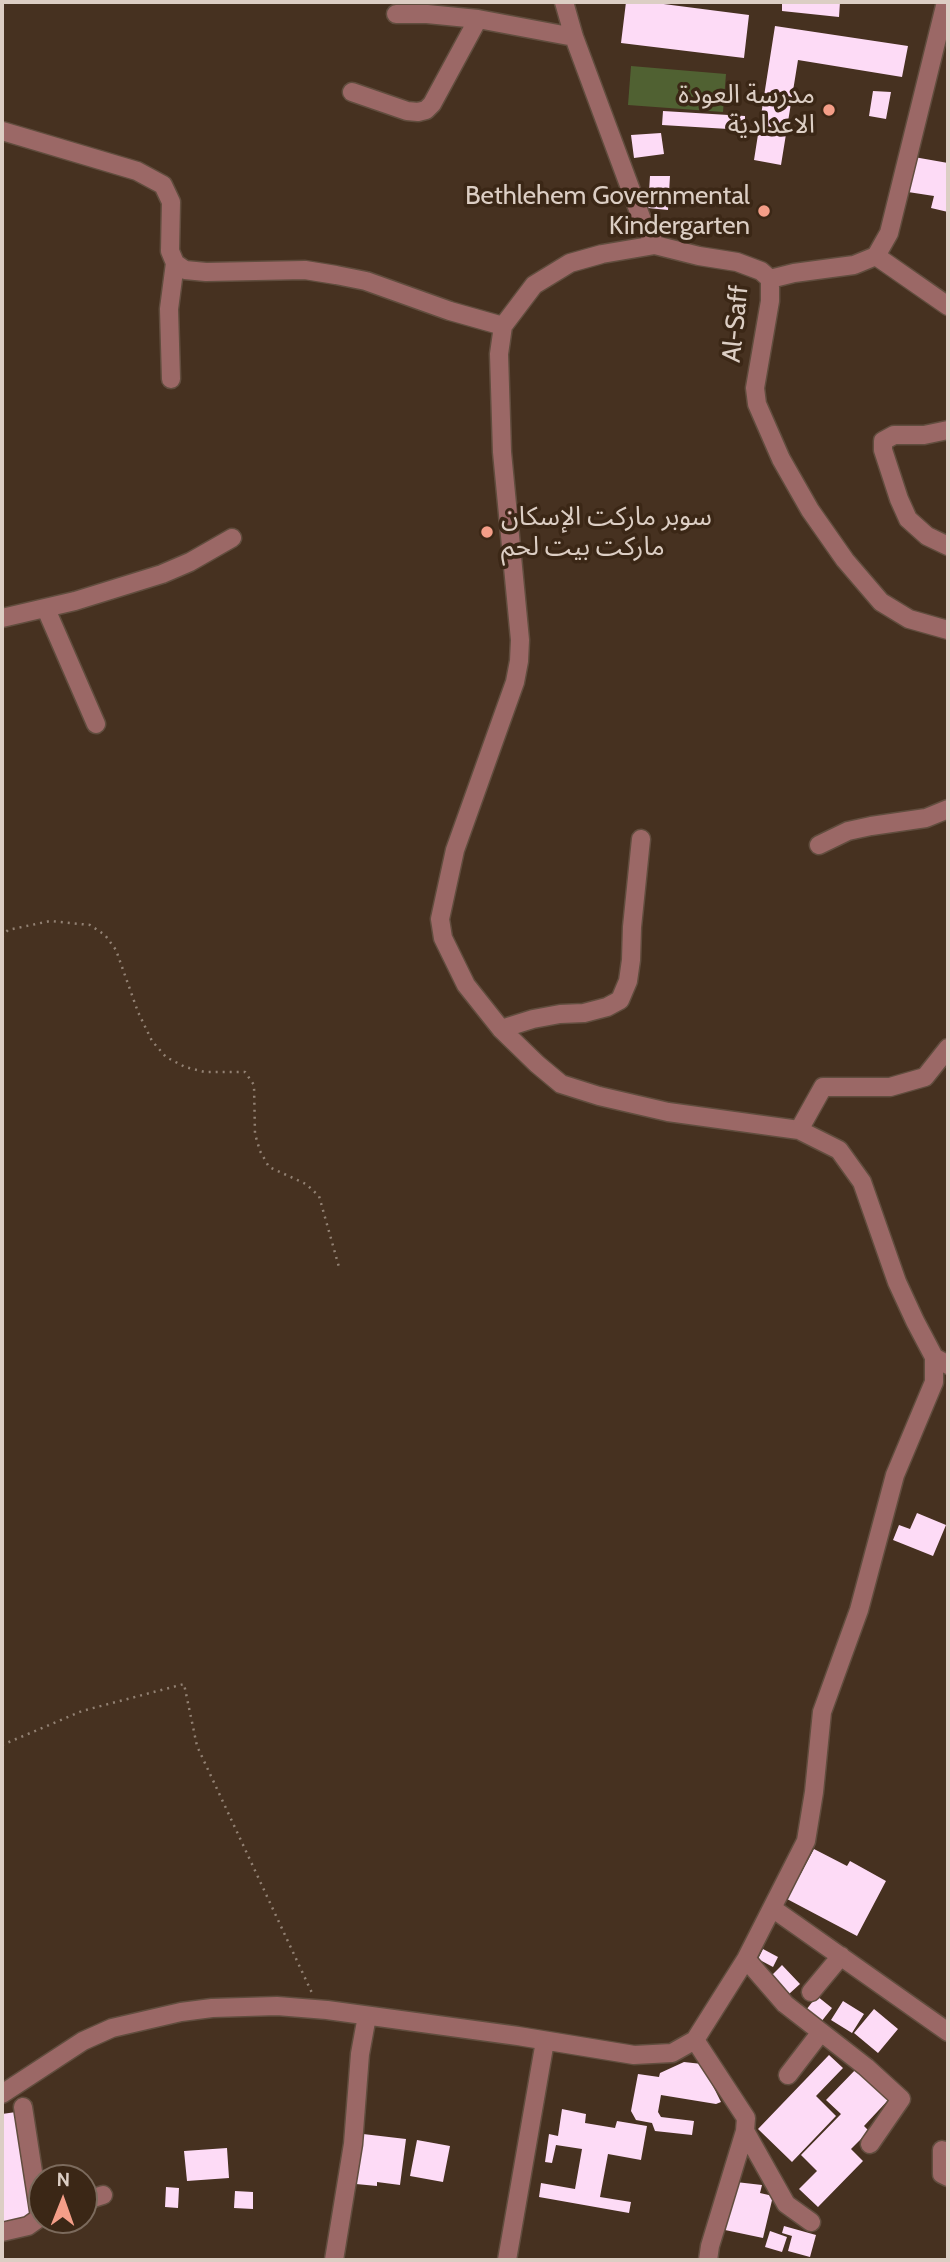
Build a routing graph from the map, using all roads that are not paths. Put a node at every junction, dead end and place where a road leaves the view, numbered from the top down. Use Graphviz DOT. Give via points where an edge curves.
graph roads {
  1 [pos="564,2"];
  2 [pos="946,2"];
  3 [pos="396,14"];
  4 [pos="478,19"];
  5 [pos="574,37"];
  6 [pos="352,92"];
  7 [pos="2,131"];
  8 [pos="655,244"];
  9 [pos="876,256"];
  10 [pos="175,263"];
  11 [pos="770,278"];
  12 [pos="948,306"];
  13 [pos="503,326"];
  14 [pos="171,379"];
  15 [pos="948,430"];
  16 [pos="232,538"];
  17 [pos="948,546"];
  18 [pos="46,609"];
  19 [pos="2,619"];
  20 [pos="948,630"];
  21 [pos="96,724"];
  22 [pos="948,809"];
  23 [pos="641,839"];
  24 [pos="819,845"];
  25 [pos="501,1029"];
  26 [pos="948,1048"];
  27 [pos="799,1130"];
  28 [pos="941,1361"];
  29 [pos="941,1380"];
  30 [pos="772,1908"];
  31 [pos="841,1956"];
  32 [pos="746,1959"];
  33 [pos="811,1992"];
  34 [pos="367,2016"];
  35 [pos="821,2032"];
  36 [pos="948,2032"];
  37 [pos="545,2040"];
  38 [pos="695,2040"];
  39 [pos="788,2075"];
  40 [pos="2,2094"];
  41 [pos="23,2107"];
  42 [pos="744,2131"];
  43 [pos="870,2144"];
  44 [pos="942,2150"];
  45 [pos="32,2164"];
  46 [pos="948,2177"];
  47 [pos="103,2195"];
  48 [pos="98,2197"];
  49 [pos="811,2222"];
  50 [pos="28,2227"];
  51 [pos="2,2232"];
  52 [pos="334,2260"];
  53 [pos="507,2260"];
  54 [pos="708,2260"];
  1 -- 5 [label="street"];
  2 -- 9 [label="street" via="889,233"];
  3 -- 4 [label="street"];
  4 -- 5 [label="street"];
  4 -- 6 [label="street" via="426,110 407,111"];
  5 -- 8 [label="street"];
  7 -- 10 [label="street" via="137,171 163,185 170,202 170,251"];
  8 -- 11 [label="street, Al-Saff" via="737,262"];
  8 -- 13 [label="street" via="570,263 534,285"];
  9 -- 11 [label="street" via="854,265"];
  9 -- 12 [label="street"];
  10 -- 13 [label="street" via="185,270 206,272 305,270 336,275"];
  10 -- 14 [label="street" via="169,309"];
  11 -- 20 [label="street, Al-Saff" via="755,388 757,404 781,459 810,510 881,603"];
  13 -- 25 [label="street" via="499,354 502,452 519,661 456,850 440,919 443,938 466,985"];
  15 -- 17 [label="street" via="894,435 883,441 883,450 908,519"];
  16 -- 18 [label="street" via="162,574"];
  18 -- 19 [label="street"];
  18 -- 21 [label="street"];
  22 -- 24 [label="street" via="926,818 848,831"];
  23 -- 25 [label="street" via="628,981 620,1000 584,1013 546,1016"];
  25 -- 27 [label="street" via="561,1084 599,1097 668,1112"];
  26 -- 27 [label="street" via="925,1077 890,1087 823,1087"];
  27 -- 28 [label="street" via="839,1150 862,1182 897,1282"];
  28 -- 29 [label="street"];
  29 -- 30 [label="street" via="895,1475 859,1611 822,1712 806,1840"];
  30 -- 31 [label="street"];
  30 -- 32 [label="street"];
  31 -- 33 [label="street"];
  31 -- 36 [label="street"];
  32 -- 35 [label="street" via="785,2004"];
  32 -- 38 [label="street"];
  34 -- 37 [label="street"];
  34 -- 40 [label="street" via="277,2006 181,2012 112,2028 83,2040"];
  34 -- 52 [label="street"];
  35 -- 39 [label="street"];
  35 -- 43 [label="street" via="901,2099"];
  37 -- 38 [label="street" via="648,2056 672,2053"];
  37 -- 53 [label="street"];
  38 -- 42 [label="street" via="746,2118"];
  41 -- 45 [label="street"];
  42 -- 49 [label="street" via="786,2204"];
  42 -- 54 [label="street"];
  44 -- 46 [label="street" via="942,2174"];
  47 -- 48 [label="street"];
  50 -- 51 [label="street"];
}
